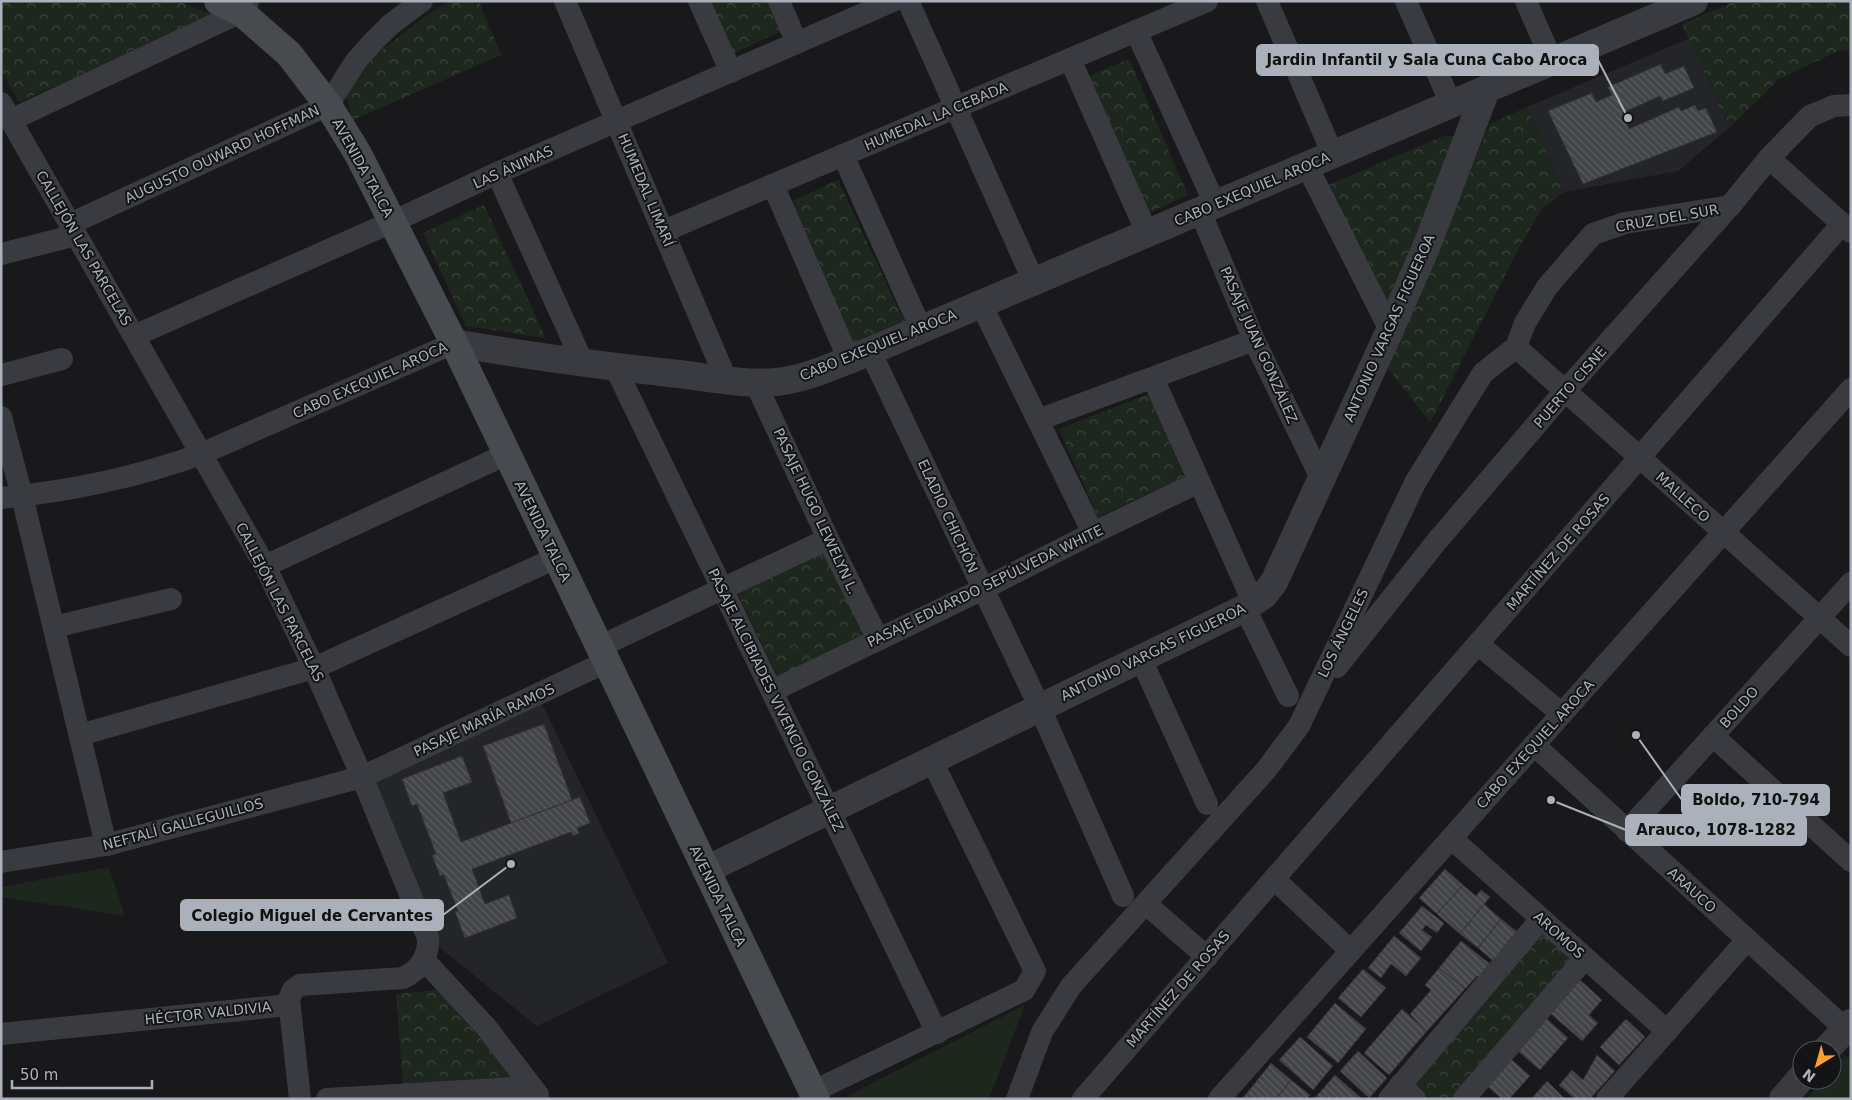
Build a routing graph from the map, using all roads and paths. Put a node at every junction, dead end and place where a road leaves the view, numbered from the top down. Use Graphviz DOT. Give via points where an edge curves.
graph roads {
  1 [pos="422,1"];
  2 [pos="564,1"];
  3 [pos="699,1"];
  4 [pos="779,1"];
  5 [pos="893,1"];
  6 [pos="908,1"];
  7 [pos="1207,1"];
  8 [pos="1267,1"];
  9 [pos="1406,1"];
  10 [pos="1526,1"];
  11 [pos="1694,1"];
  12 [pos="236,4"];
  13 [pos="1658,8"];
  14 [pos="1136,31"];
  15 [pos="797,43"];
  16 [pos="1070,59"];
  17 [pos="1552,61"];
  18 [pos="731,72"];
  19 [pos="1486,90"];
  20 [pos="1451,104"];
  21 [pos="328,105"];
  22 [pos="1851,105"];
  23 [pos="956,108"];
  24 [pos="6,111"];
  25 [pos="616,121"];
  26 [pos="843,155"];
  27 [pos="1333,155"];
  28 [pos="1769,158"];
  29 [pos="1307,166"];
  30 [pos="497,173"];
  31 [pos="773,184"];
  32 [pos="1730,206"];
  33 [pos="1208,207"];
  34 [pos="392,222"];
  35 [pos="1846,228"];
  36 [pos="73,229"];
  37 [pos="664,231"];
  38 [pos="1147,233"];
  39 [pos="1,254"];
  40 [pos="1034,282"];
  41 [pos="981,304"];
  42 [pos="921,329"];
  43 [pos="1390,330"];
  44 [pos="134,336"];
  45 [pos="1254,340"];
  46 [pos="454,343"];
  47 [pos="1516,347"];
  48 [pos="860,355"];
  49 [pos="62,360"];
  50 [pos="583,363"];
  51 [pos="616,367"];
  52 [pos="1,375"];
  53 [pos="1153,378"];
  54 [pos="726,379"];
  55 [pos="756,382"];
  56 [pos="1565,391"];
  57 [pos="1849,394"];
  58 [pos="1,417"];
  59 [pos="1038,420"];
  60 [pos="201,454"];
  61 [pos="506,454"];
  62 [pos="1640,457"];
  63 [pos="1321,478"];
  64 [pos="1199,482"];
  65 [pos="12,497"];
  66 [pos="1723,532"];
  67 [pos="1093,533"];
  68 [pos="828,539"];
  69 [pos="556,558"];
  70 [pos="265,566"];
  71 [pos="1851,583"];
  72 [pos="722,588"];
  73 [pos="983,589"];
  74 [pos="171,599"];
  75 [pos="1249,605"];
  76 [pos="1819,618"];
  77 [pos="54,627"];
  78 [pos="878,639"];
  79 [pos="1478,644"];
  80 [pos="1851,646"];
  81 [pos="602,654"];
  82 [pos="1141,658"];
  83 [pos="314,668"];
  84 [pos="772,691"];
  85 [pos="1288,696"];
  86 [pos="1311,699"];
  87 [pos="1040,708"];
  88 [pos="1562,714"];
  89 [pos="80,735"];
  90 [pos="1713,736"];
  91 [pos="1534,745"];
  92 [pos="932,761"];
  93 [pos="362,777"];
  94 [pos="1207,804"];
  95 [pos="830,810"];
  96 [pos="1627,831"];
  97 [pos="1451,838"];
  98 [pos="106,845"];
  99 [pos="1851,860"];
  100 [pos="1,862"];
  101 [pos="706,870"];
  102 [pos="1274,879"];
  103 [pos="1123,896"];
  104 [pos="1146,904"];
  105 [pos="1541,919"];
  106 [pos="1747,940"];
  107 [pos="1351,951"];
  108 [pos="1206,957"];
  109 [pos="1585,958"];
  110 [pos="424,960"];
  111 [pos="289,1005"];
  112 [pos="1849,1029"];
  113 [pos="1667,1031"];
  114 [pos="937,1033"];
  115 [pos="1,1034"];
  116 [pos="1837,1040"];
  117 [pos="1792,1089"];
  118 [pos="537,1093"];
  119 [pos="1401,1094"];
  120 [pos="814,1096"];
  121 [pos="1224,1097"];
  122 [pos="300,1099"];
  123 [pos="327,1099"];
  124 [pos="1017,1099"];
  125 [pos="1083,1099"];
  126 [pos="1464,1099"];
  127 [pos="1607,1099"];
  128 [pos="1783,1099"];
  1 -- 21 [label="street, AUGUSTO OUWARD HOFFMAN" via="373,42 356,61"];
  2 -- 25 [label="street, HUMEDAL LIMARÍ"];
  3 -- 18 [label="street"];
  4 -- 15 [label="street"];
  5 -- 15 [label="street, LAS ÁNIMAS"];
  6 -- 23 [label="street"];
  7 -- 14 [label="street, HUMEDAL LA CEBADA"];
  8 -- 27 [label="street"];
  9 -- 20 [label="street"];
  10 -- 17 [label="street"];
  11 -- 13 [label="street, CABO EXEQUIEL AROCA"];
  12 -- 21 [label="main road, AVENIDA TALCA" via="289,54"];
  12 -- 24 [label="street"];
  13 -- 17 [label="street, CABO EXEQUIEL AROCA"];
  14 -- 16 [label="street, HUMEDAL LA CEBADA"];
  14 -- 33 [label="street, PASAJE JUAN GONZÁLEZ"];
  15 -- 18 [label="street, LAS ÁNIMAS"];
  16 -- 23 [label="street, HUMEDAL LA CEBADA"];
  16 -- 38 [label="street"];
  17 -- 19 [label="street, CABO EXEQUIEL AROCA"];
  18 -- 25 [label="street, LAS ÁNIMAS"];
  19 -- 20 [label="street, CABO EXEQUIEL AROCA"];
  19 -- 43 [label="street, ANTONIO VARGAS FIGUEROA" via="1427,245"];
  20 -- 27 [label="street, CABO EXEQUIEL AROCA"];
  21 -- 34 [label="main road, AVENIDA TALCA" via="358,154"];
  21 -- 36 [label="street, AUGUSTO OUWARD HOFFMAN"];
  22 -- 28 [label="street, PUERTO CISNE" via="1834,106 1810,116"];
  23 -- 26 [label="street, HUMEDAL LA CEBADA"];
  23 -- 40 [label="street"];
  24 -- 36 [label="street, CALLEJÓN LAS PARCELAS"];
  25 -- 30 [label="street, LAS ÁNIMAS"];
  25 -- 37 [label="street, HUMEDAL LIMARÍ"];
  26 -- 31 [label="street, HUMEDAL LA CEBADA"];
  26 -- 42 [label="street"];
  27 -- 29 [label="street, CABO EXEQUIEL AROCA"];
  28 -- 32 [label="street, PUERTO CISNE"];
  28 -- 35 [label="street"];
  29 -- 33 [label="street, CABO EXEQUIEL AROCA"];
  29 -- 43 [label="street"];
  30 -- 34 [label="street, LAS ÁNIMAS"];
  30 -- 50 [label="street"];
  31 -- 37 [label="street, HUMEDAL LA CEBADA"];
  31 -- 48 [label="street, ELADIO CHICHÓN"];
  32 -- 47 [label="street, CRUZ DEL SUR" via="1625,223 1592,234 1547,287 1525,323"];
  32 -- 56 [label="street, PUERTO CISNE"];
  33 -- 38 [label="street, CABO EXEQUIEL AROCA"];
  33 -- 45 [label="street, PASAJE JUAN GONZÁLEZ"];
  34 -- 44 [label="street, LAS ÁNIMAS"];
  34 -- 46 [label="main road, AVENIDA TALCA"];
  35 -- 62 [label="street, MARTÍNEZ DE ROSAS"];
  36 -- 39 [label="street, AUGUSTO OUWARD HOFFMAN"];
  36 -- 44 [label="street, CALLEJÓN LAS PARCELAS"];
  37 -- 54 [label="street, HUMEDAL LIMARÍ"];
  38 -- 40 [label="street, CABO EXEQUIEL AROCA"];
  40 -- 41 [label="street, CABO EXEQUIEL AROCA"];
  41 -- 42 [label="street, CABO EXEQUIEL AROCA"];
  41 -- 59 [label="street"];
  42 -- 48 [label="street, CABO EXEQUIEL AROCA"];
  43 -- 63 [label="street, ANTONIO VARGAS FIGUEROA"];
  44 -- 60 [label="street, CALLEJÓN LAS PARCELAS"];
  45 -- 53 [label="street"];
  45 -- 63 [label="street, PASAJE JUAN GONZÁLEZ"];
  46 -- 50 [label="street, CABO EXEQUIEL AROCA"];
  46 -- 60 [label="street, CABO EXEQUIEL AROCA"];
  46 -- 61 [label="main road, AVENIDA TALCA"];
  47 -- 56 [label="street, MALLECO"];
  47 -- 86 [label="street, LOS ÁNGELES" via="1483,373 1416,481"];
  48 -- 55 [label="street, CABO EXEQUIEL AROCA" via="795,379"];
  48 -- 73 [label="street, ELADIO CHICHÓN"];
  49 -- 52 [label="street"];
  50 -- 51 [label="street, CABO EXEQUIEL AROCA"];
  51 -- 54 [label="street, CABO EXEQUIEL AROCA"];
  51 -- 72 [label="street, PASAJE ALCIBIADES VIVENCIO GONZÁLEZ"];
  53 -- 59 [label="street"];
  53 -- 64 [label="street"];
  54 -- 55 [label="street, CABO EXEQUIEL AROCA"];
  55 -- 68 [label="street, PASAJE HUGO LEWELYN L."];
  56 -- 62 [label="street, MALLECO"];
  56 -- 86 [label="street, PUERTO CISNE" via="1437,541"];
  57 -- 66 [label="street, CABO EXEQUIEL AROCA"];
  58 -- 65 [label="street"];
  59 -- 67 [label="street"];
  60 -- 65 [label="street, CABO EXEQUIEL AROCA" via="128,478"];
  60 -- 70 [label="street, CALLEJÓN LAS PARCELAS"];
  61 -- 69 [label="main road, AVENIDA TALCA"];
  61 -- 70 [label="street"];
  62 -- 66 [label="street, MALLECO"];
  62 -- 79 [label="street, MARTÍNEZ DE ROSAS"];
  63 -- 75 [label="street, ANTONIO VARGAS FIGUEROA" via="1274,582 1264,595"];
  64 -- 67 [label="street, PASAJE EDUARDO SEPÚLVEDA WHITE"];
  64 -- 75 [label="street"];
  65 -- 77 [label="street"];
  66 -- 76 [label="street, MALLECO"];
  66 -- 88 [label="street, CABO EXEQUIEL AROCA"];
  67 -- 73 [label="street, PASAJE EDUARDO SEPÚLVEDA WHITE"];
  68 -- 72 [label="street, PASAJE MARÍA RAMOS"];
  68 -- 78 [label="street, PASAJE HUGO LEWELYN L."];
  69 -- 81 [label="main road, AVENIDA TALCA"];
  69 -- 83 [label="street"];
  70 -- 83 [label="street, CALLEJÓN LAS PARCELAS"];
  71 -- 76 [label="street, BOLDO"];
  72 -- 81 [label="street, PASAJE MARÍA RAMOS"];
  72 -- 84 [label="street, PASAJE ALCIBIADES VIVENCIO GONZÁLEZ"];
  73 -- 78 [label="street, PASAJE EDUARDO SEPÚLVEDA WHITE"];
  73 -- 87 [label="street, ELADIO CHICHÓN"];
  74 -- 77 [label="street"];
  75 -- 82 [label="street, ANTONIO VARGAS FIGUEROA"];
  75 -- 85 [label="street"];
  76 -- 80 [label="street, MALLECO"];
  76 -- 90 [label="street, BOLDO"];
  77 -- 89 [label="street"];
  78 -- 84 [label="street, PASAJE EDUARDO SEPÚLVEDA WHITE"];
  79 -- 88 [label="street"];
  79 -- 102 [label="street, MARTÍNEZ DE ROSAS"];
  81 -- 93 [label="street, PASAJE MARÍA RAMOS"];
  81 -- 101 [label="main road, AVENIDA TALCA"];
  82 -- 87 [label="street, ANTONIO VARGAS FIGUEROA"];
  82 -- 94 [label="street"];
  83 -- 89 [label="street"];
  83 -- 93 [label="street, CALLEJÓN LAS PARCELAS"];
  84 -- 95 [label="street, PASAJE ALCIBIADES VIVENCIO GONZÁLEZ"];
  86 -- 104 [label="street, LOS ÁNGELES" via="1299,726 1266,770"];
  87 -- 92 [label="street, ANTONIO VARGAS FIGUEROA"];
  87 -- 103 [label="street, ELADIO CHICHÓN"];
  88 -- 91 [label="street, CABO EXEQUIEL AROCA"];
  89 -- 98 [label="street"];
  90 -- 96 [label="street, BOLDO"];
  90 -- 99 [label="street"];
  91 -- 96 [label="street, ARAUCO"];
  91 -- 97 [label="street, CABO EXEQUIEL AROCA"];
  92 -- 95 [label="street, ANTONIO VARGAS FIGUEROA"];
  92 -- 114 [label="street" via="1034,971 1024,990"];
  93 -- 98 [label="street, NEFTALÍ GALLEGUILLOS"];
  93 -- 110 [label="street, CALLEJÓN LAS PARCELAS" via="428,938"];
  95 -- 101 [label="street, ANTONIO VARGAS FIGUEROA"];
  95 -- 114 [label="street, PASAJE ALCIBIADES VIVENCIO GONZÁLEZ"];
  96 -- 106 [label="street, ARAUCO"];
  97 -- 105 [label="street, AROMOS"];
  97 -- 107 [label="street, CABO EXEQUIEL AROCA"];
  98 -- 100 [label="street, NEFTALÍ GALLEGUILLOS"];
  101 -- 120 [label="main road, AVENIDA TALCA"];
  102 -- 107 [label="street"];
  102 -- 108 [label="street, MARTÍNEZ DE ROSAS"];
  104 -- 108 [label="street"];
  104 -- 124 [label="street, LOS ÁNGELES" via="1071,986 1042,1032"];
  105 -- 109 [label="street, AROMOS"];
  105 -- 119 [label="street"];
  106 -- 112 [label="street, ARAUCO"];
  106 -- 113 [label="street"];
  107 -- 121 [label="street, CABO EXEQUIEL AROCA"];
  108 -- 125 [label="street, MARTÍNEZ DE ROSAS"];
  109 -- 113 [label="street, AROMOS"];
  109 -- 126 [label="street"];
  110 -- 111 [label="street, HÉCTOR VALDIVIA" via="419,968 403,978 300,986 290,993"];
  110 -- 118 [label="street" via="486,1027"];
  111 -- 115 [label="street, HÉCTOR VALDIVIA"];
  111 -- 122 [label="street"];
  112 -- 116 [label="street"];
  113 -- 127 [label="street"];
  114 -- 120 [label="street"];
  117 -- 128 [label="street"];
  118 -- 123 [label="street"];
}
